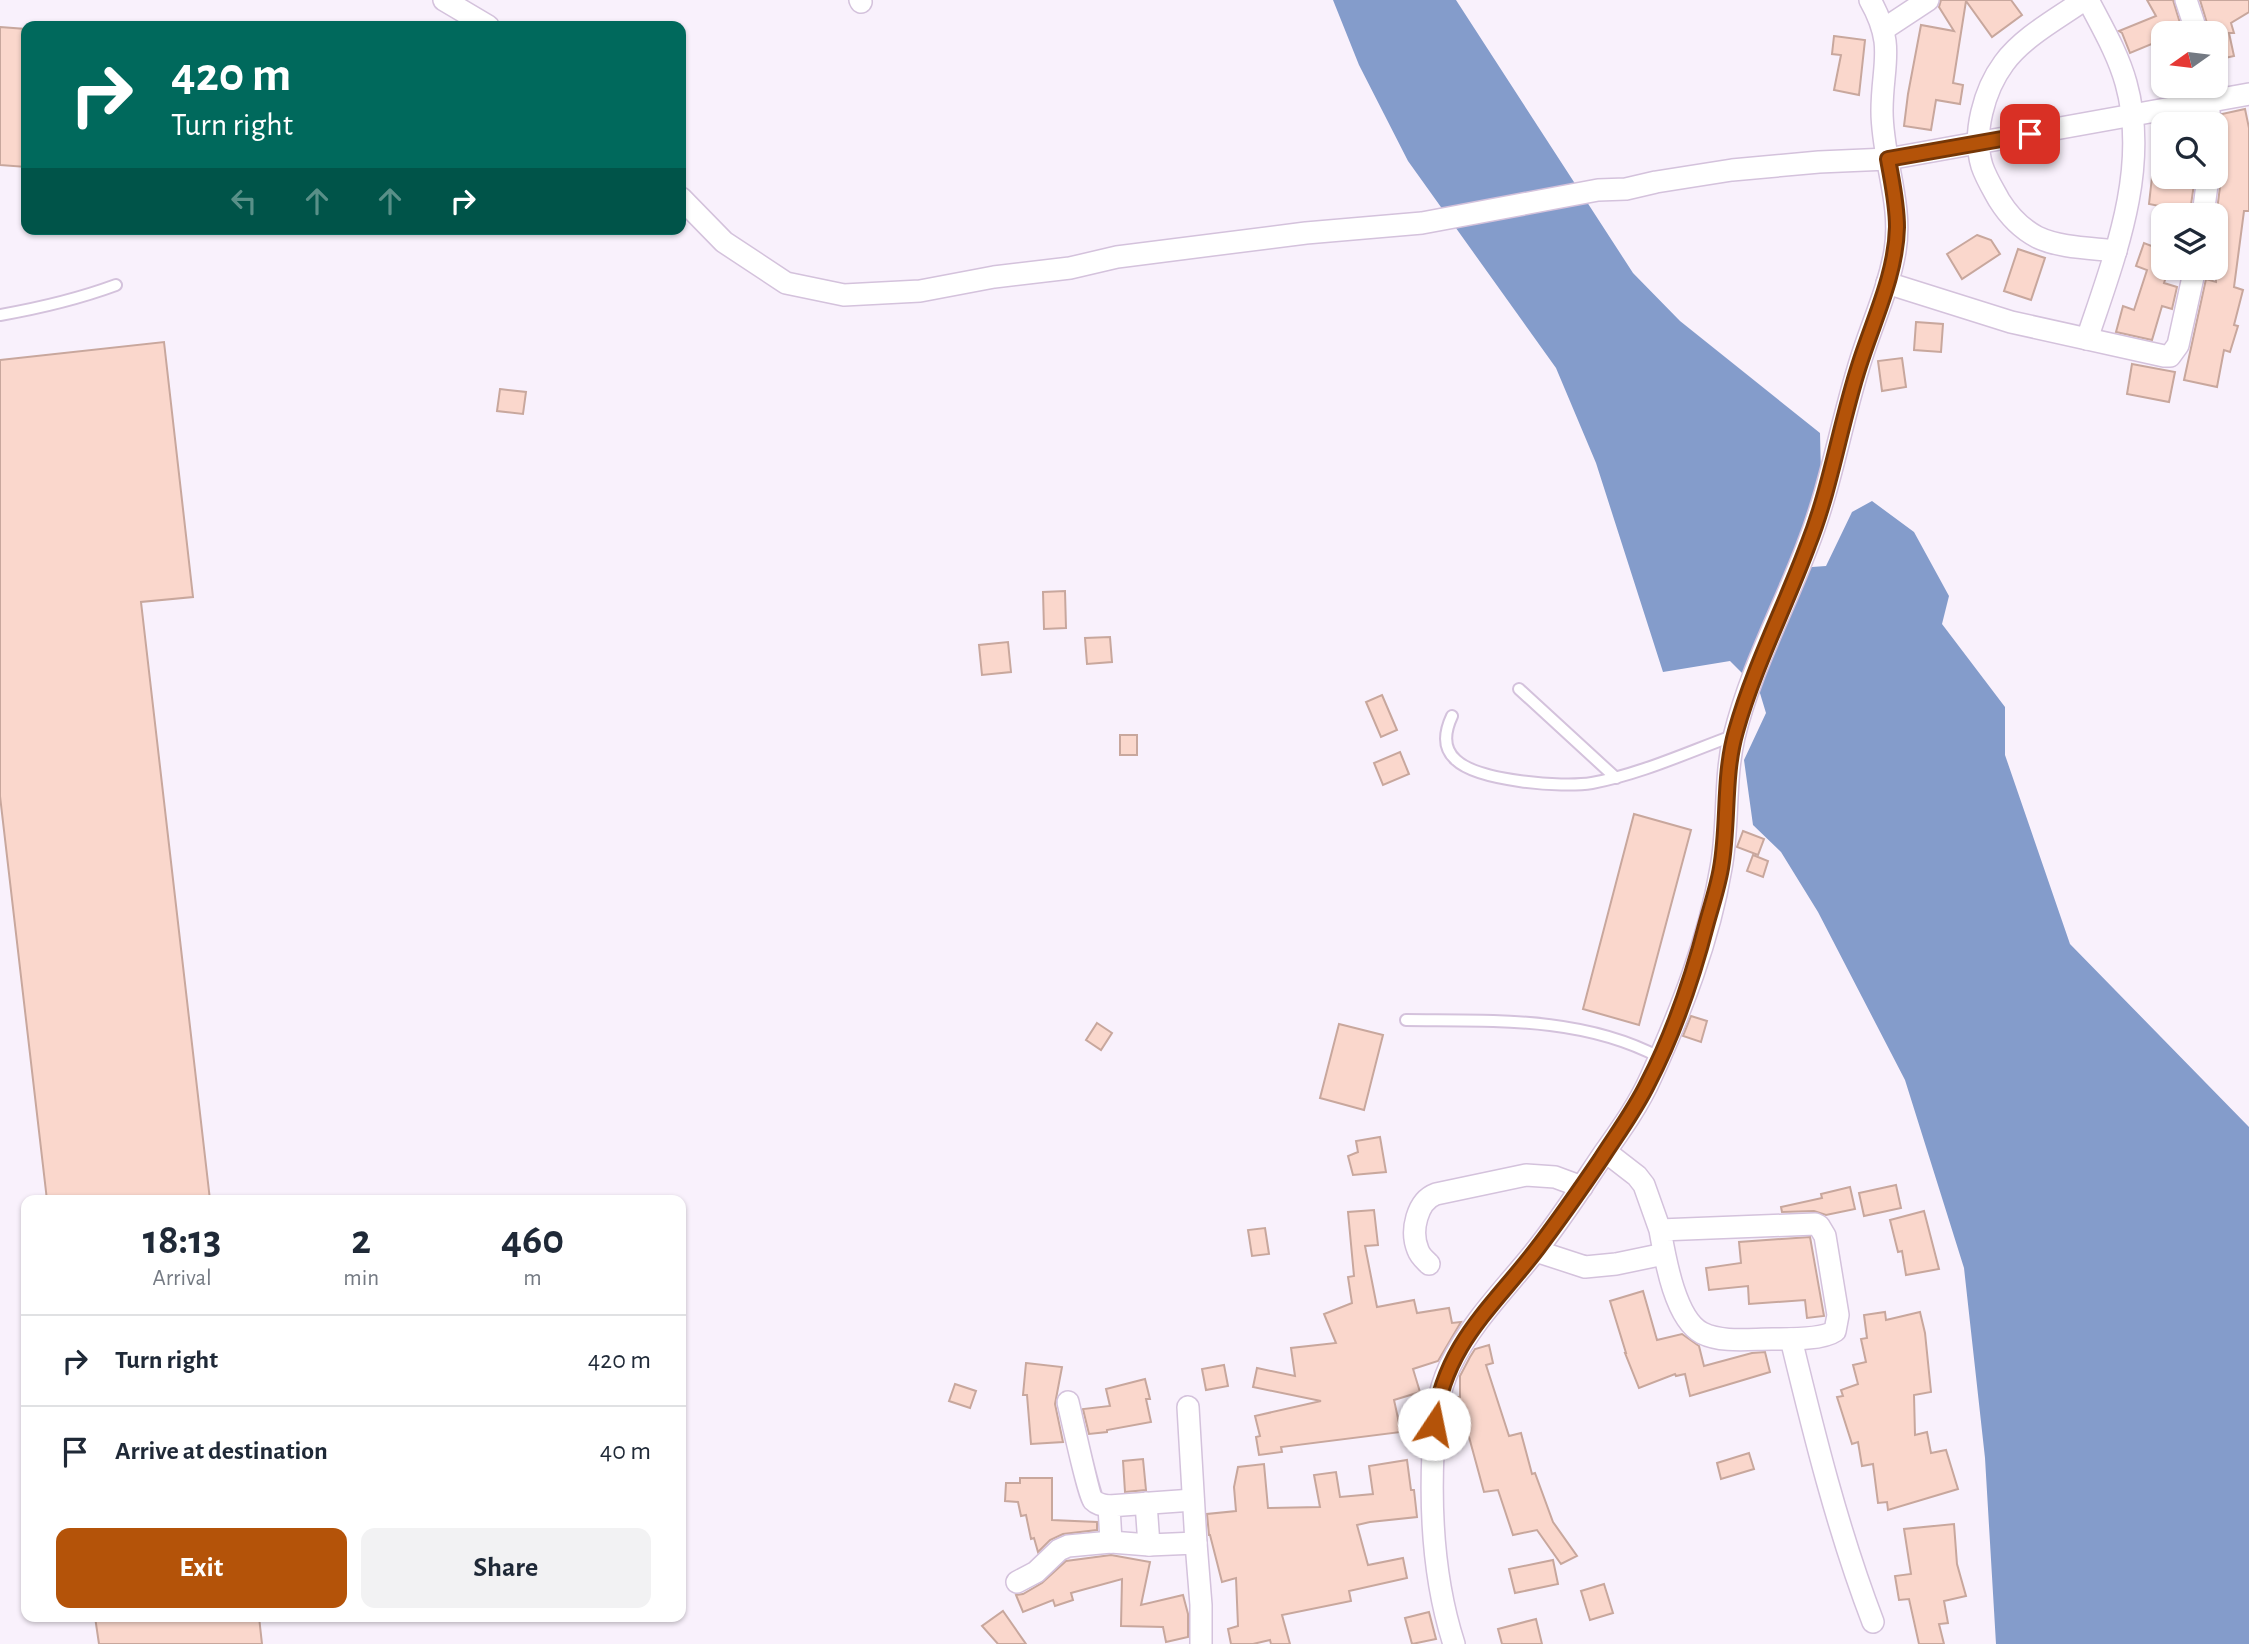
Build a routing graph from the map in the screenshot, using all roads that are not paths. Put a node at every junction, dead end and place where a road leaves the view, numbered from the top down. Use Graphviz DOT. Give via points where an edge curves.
graph roads {
  1 [pos="444,0"];
  2 [pos="1870,0"];
  3 [pos="1928,0"];
  4 [pos="2086,0"];
  5 [pos="2186,0"];
  6 [pos="480,21"];
  7 [pos="2193,21"];
  8 [pos="1884,29"];
  9 [pos="2228,94"];
  10 [pos="2249,94"];
  11 [pos="2193,98"];
  12 [pos="2132,114"];
  13 [pos="1979,144"];
  14 [pos="1888,159"];
  15 [pos="686,203"];
  16 [pos="2116,251"];
  17 [pos="2192,280"];
  18 [pos="1887,284"];
  19 [pos="117,285"];
  20 [pos="0,314"];
  21 [pos="2087,339"];
  22 [pos="1519,690"];
  23 [pos="1452,716"];
  24 [pos="1735,735"];
  25 [pos="1616,778"];
  26 [pos="1406,1020"];
  27 [pos="1659,1057"];
  28 [pos="1605,1152"];
  29 [pos="1582,1187"];
  30 [pos="1660,1230"];
  31 [pos="1536,1251"];
  32 [pos="1664,1254"];
  33 [pos="1429,1264"];
  34 [pos="1790,1339"];
  35 [pos="1068,1402"];
  36 [pos="1188,1407"];
  37 [pos="1193,1500"];
  38 [pos="1146,1503"];
  39 [pos="1109,1506"];
  40 [pos="1111,1542"];
  41 [pos="1196,1543"];
  42 [pos="1149,1545"];
  43 [pos="1017,1582"];
  44 [pos="1873,1622"];
  45 [pos="1201,1644"];
  46 [pos="1454,1644"];
  1 -- 6 [label="street"];
  2 -- 8 [label="street"];
  3 -- 8 [label="street"];
  4 -- 12 [label="street" via="2115,54"];
  4 -- 13 [label="street" via="2016,49 2003,64 1985,102"];
  5 -- 7 [label="street"];
  8 -- 14 [label="street" via="1882,111"];
  9 -- 10 [label="street"];
  11 -- 12 [label="street"];
  12 -- 13 [label="street"];
  12 -- 16 [label="street" via="2131,177"];
  13 -- 14 [label="street"];
  13 -- 16 [label="street" via="1988,180 2012,219 2026,231 2054,243"];
  14 -- 15 [label="street" via="1732,170 1422,223 1117,257 920,291 844,295 786,283 724,242"];
  14 -- 18 [label="street" via="1897,228"];
  16 -- 21 [label="street"];
  17 -- 21 [label="street" via="2178,345 2171,355"];
  18 -- 21 [label="street" via="2011,322"];
  18 -- 24 [label="street" via="1858,366 1809,544 1750,686"];
  19 -- 20 [label="lane" via="44,308"];
  22 -- 25 [label="lane"];
  23 -- 25 [label="lane" via="1445,736 1447,745 1456,760 1472,769 1542,784"];
  24 -- 25 [label="lane"];
  24 -- 27 [label="street" via="1721,869 1691,978"];
  26 -- 27 [label="lane" via="1515,1021 1581,1030 1639,1046"];
  27 -- 28 [label="street" via="1649,1082"];
  28 -- 29 [label="street"];
  28 -- 30 [label="street" via="1644,1185"];
  29 -- 31 [label="street"];
  29 -- 33 [label="street" via="1555,1177 1526,1175 1427,1197 1418,1214 1416,1240 1417,1250"];
  30 -- 32 [label="street"];
  30 -- 34 [label="street" via="1819,1226 1825,1236 1838,1324 1830,1335"];
  31 -- 32 [label="street" via="1585,1267"];
  31 -- 46 [label="street" via="1475,1323 1450,1366 1437,1406 1433,1537"];
  32 -- 34 [label="street" via="1684,1314 1702,1333 1718,1338"];
  34 -- 44 [label="street" via="1837,1513"];
  35 -- 39 [label="street" via="1090,1495"];
  36 -- 37 [label="street"];
  37 -- 38 [label="street"];
  37 -- 41 [label="street"];
  38 -- 39 [label="street"];
  38 -- 42 [label="street"];
  39 -- 40 [label="street"];
  40 -- 42 [label="street"];
  40 -- 43 [label="street" via="1059,1550 1036,1572"];
  41 -- 42 [label="street"];
  41 -- 45 [label="street"];
}
